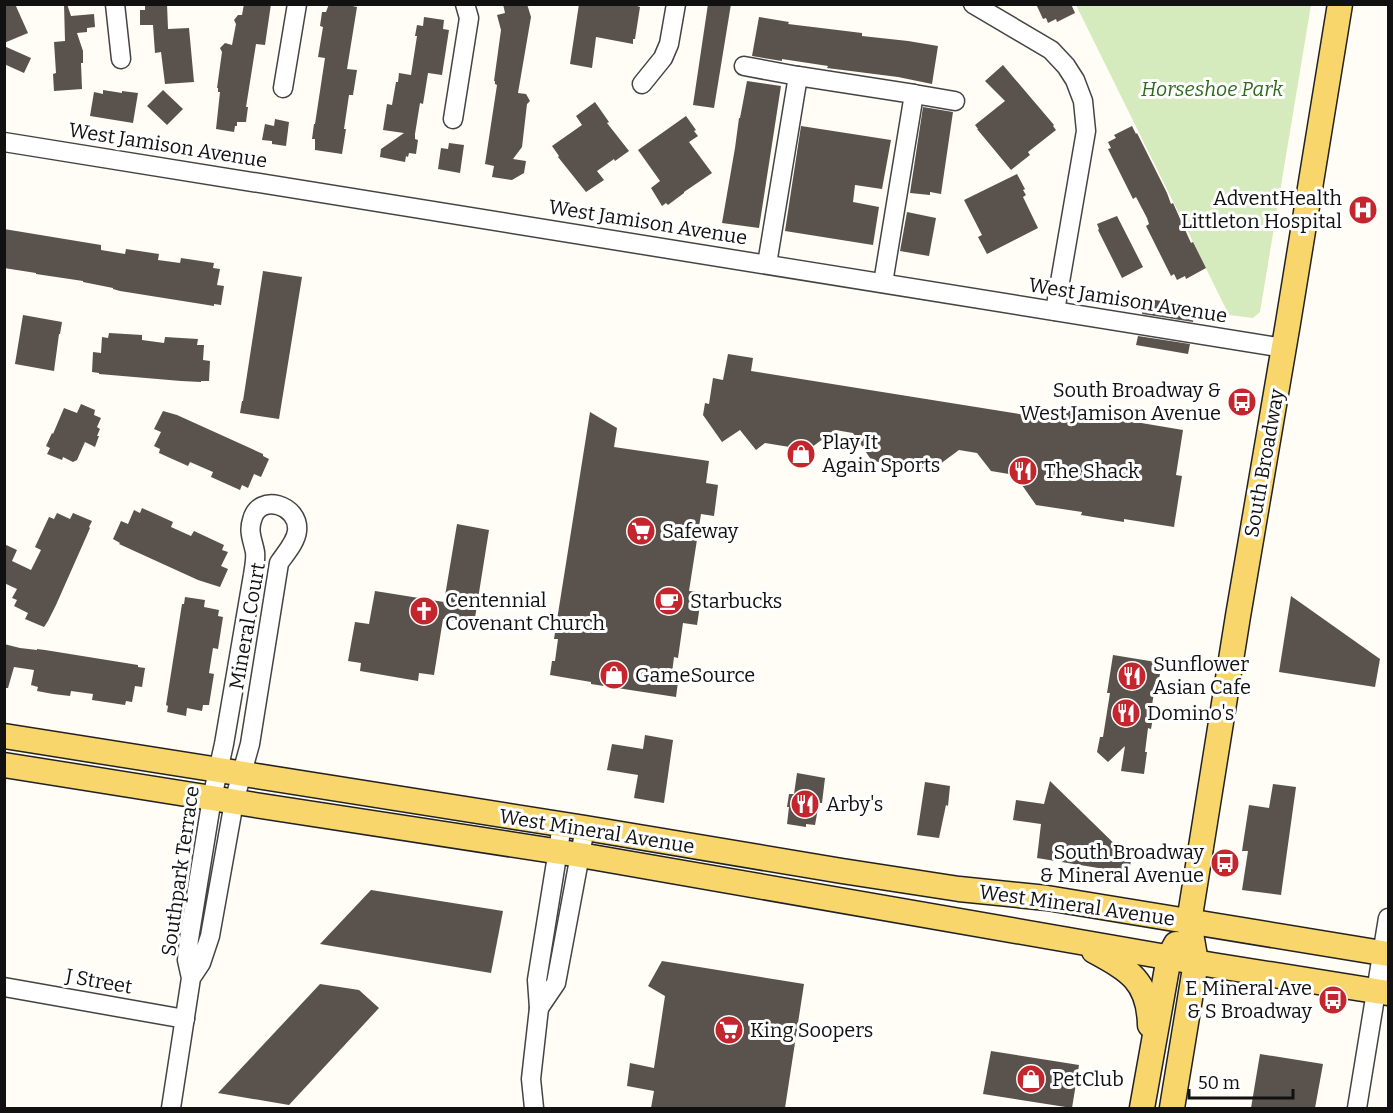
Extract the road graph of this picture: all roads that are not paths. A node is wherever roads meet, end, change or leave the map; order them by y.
1 (115, 4) edge
2 (297, 4) edge
3 (465, 4) edge
4 (676, 4) edge
5 (973, 4) edge
6 (1340, 4) edge
7 (121, 59) dead end
8 (744, 66) dead end
9 (798, 76) junction
10 (642, 84) dead end
11 (284, 88) dead end
12 (914, 94) junction
13 (955, 100) dead end
14 (453, 119) dead end
15 (4, 142) edge
16 (766, 264) junction
17 (883, 283) junction
18 (1055, 311) junction
19 (1284, 348) junction
20 (4, 736) edge
21 (4, 765) edge
22 (230, 772) junction
23 (223, 800) junction
24 (574, 826) junction
25 (569, 854) junction
26 (1389, 918) edge
27 (1189, 921) junction
28 (1076, 941) junction
29 (1386, 954) edge
30 (1169, 957) junction
31 (1196, 962) junction
32 (4, 987) edge
33 (1383, 992) edge
34 (185, 1019) junction
35 (1149, 1064) junction
36 (171, 1108) edge
37 (534, 1108) edge
38 (1142, 1108) edge
39 (1172, 1108) edge
40 (1357, 1108) edge

1 - 7 street
2 - 11 street
3 - 14 street
4 - 10 street
5 - 18 street
6 - 19 main road, South Broadway
8 - 9 street
9 - 12 street
9 - 16 street
12 - 13 street
12 - 17 street
15 - 16 street, West Jamison Avenue
16 - 17 street, West Jamison Avenue
17 - 18 street, West Jamison Avenue
18 - 19 street, West Jamison Avenue
19 - 27 main road, South Broadway
20 - 22 main road, West Mineral Avenue
21 - 23 main road, West Mineral Avenue
22 - 22 street, Mineral Court
22 - 23 street, Mineral Court
22 - 24 main road, West Mineral Avenue
23 - 25 main road, West Mineral Avenue
23 - 34 street, Southpark Terrace
24 - 25 street
24 - 27 main road, West Mineral Avenue
25 - 28 main road, West Mineral Avenue
25 - 37 street
26 - 29 street
27 - 29 main road, West Mineral Avenue
27 - 30 main road, South Broadway
27 - 31 main road, South Broadway
28 - 30 main road, West Mineral Avenue
28 - 35 main road
29 - 33 street
30 - 31 main road, West Mineral Avenue
30 - 35 main road, South Broadway
31 - 33 main road, West Mineral Avenue
31 - 39 main road, South Broadway
32 - 34 street, J Street
33 - 40 street
34 - 36 street, Southpark Terrace
35 - 38 main road, South Broadway

